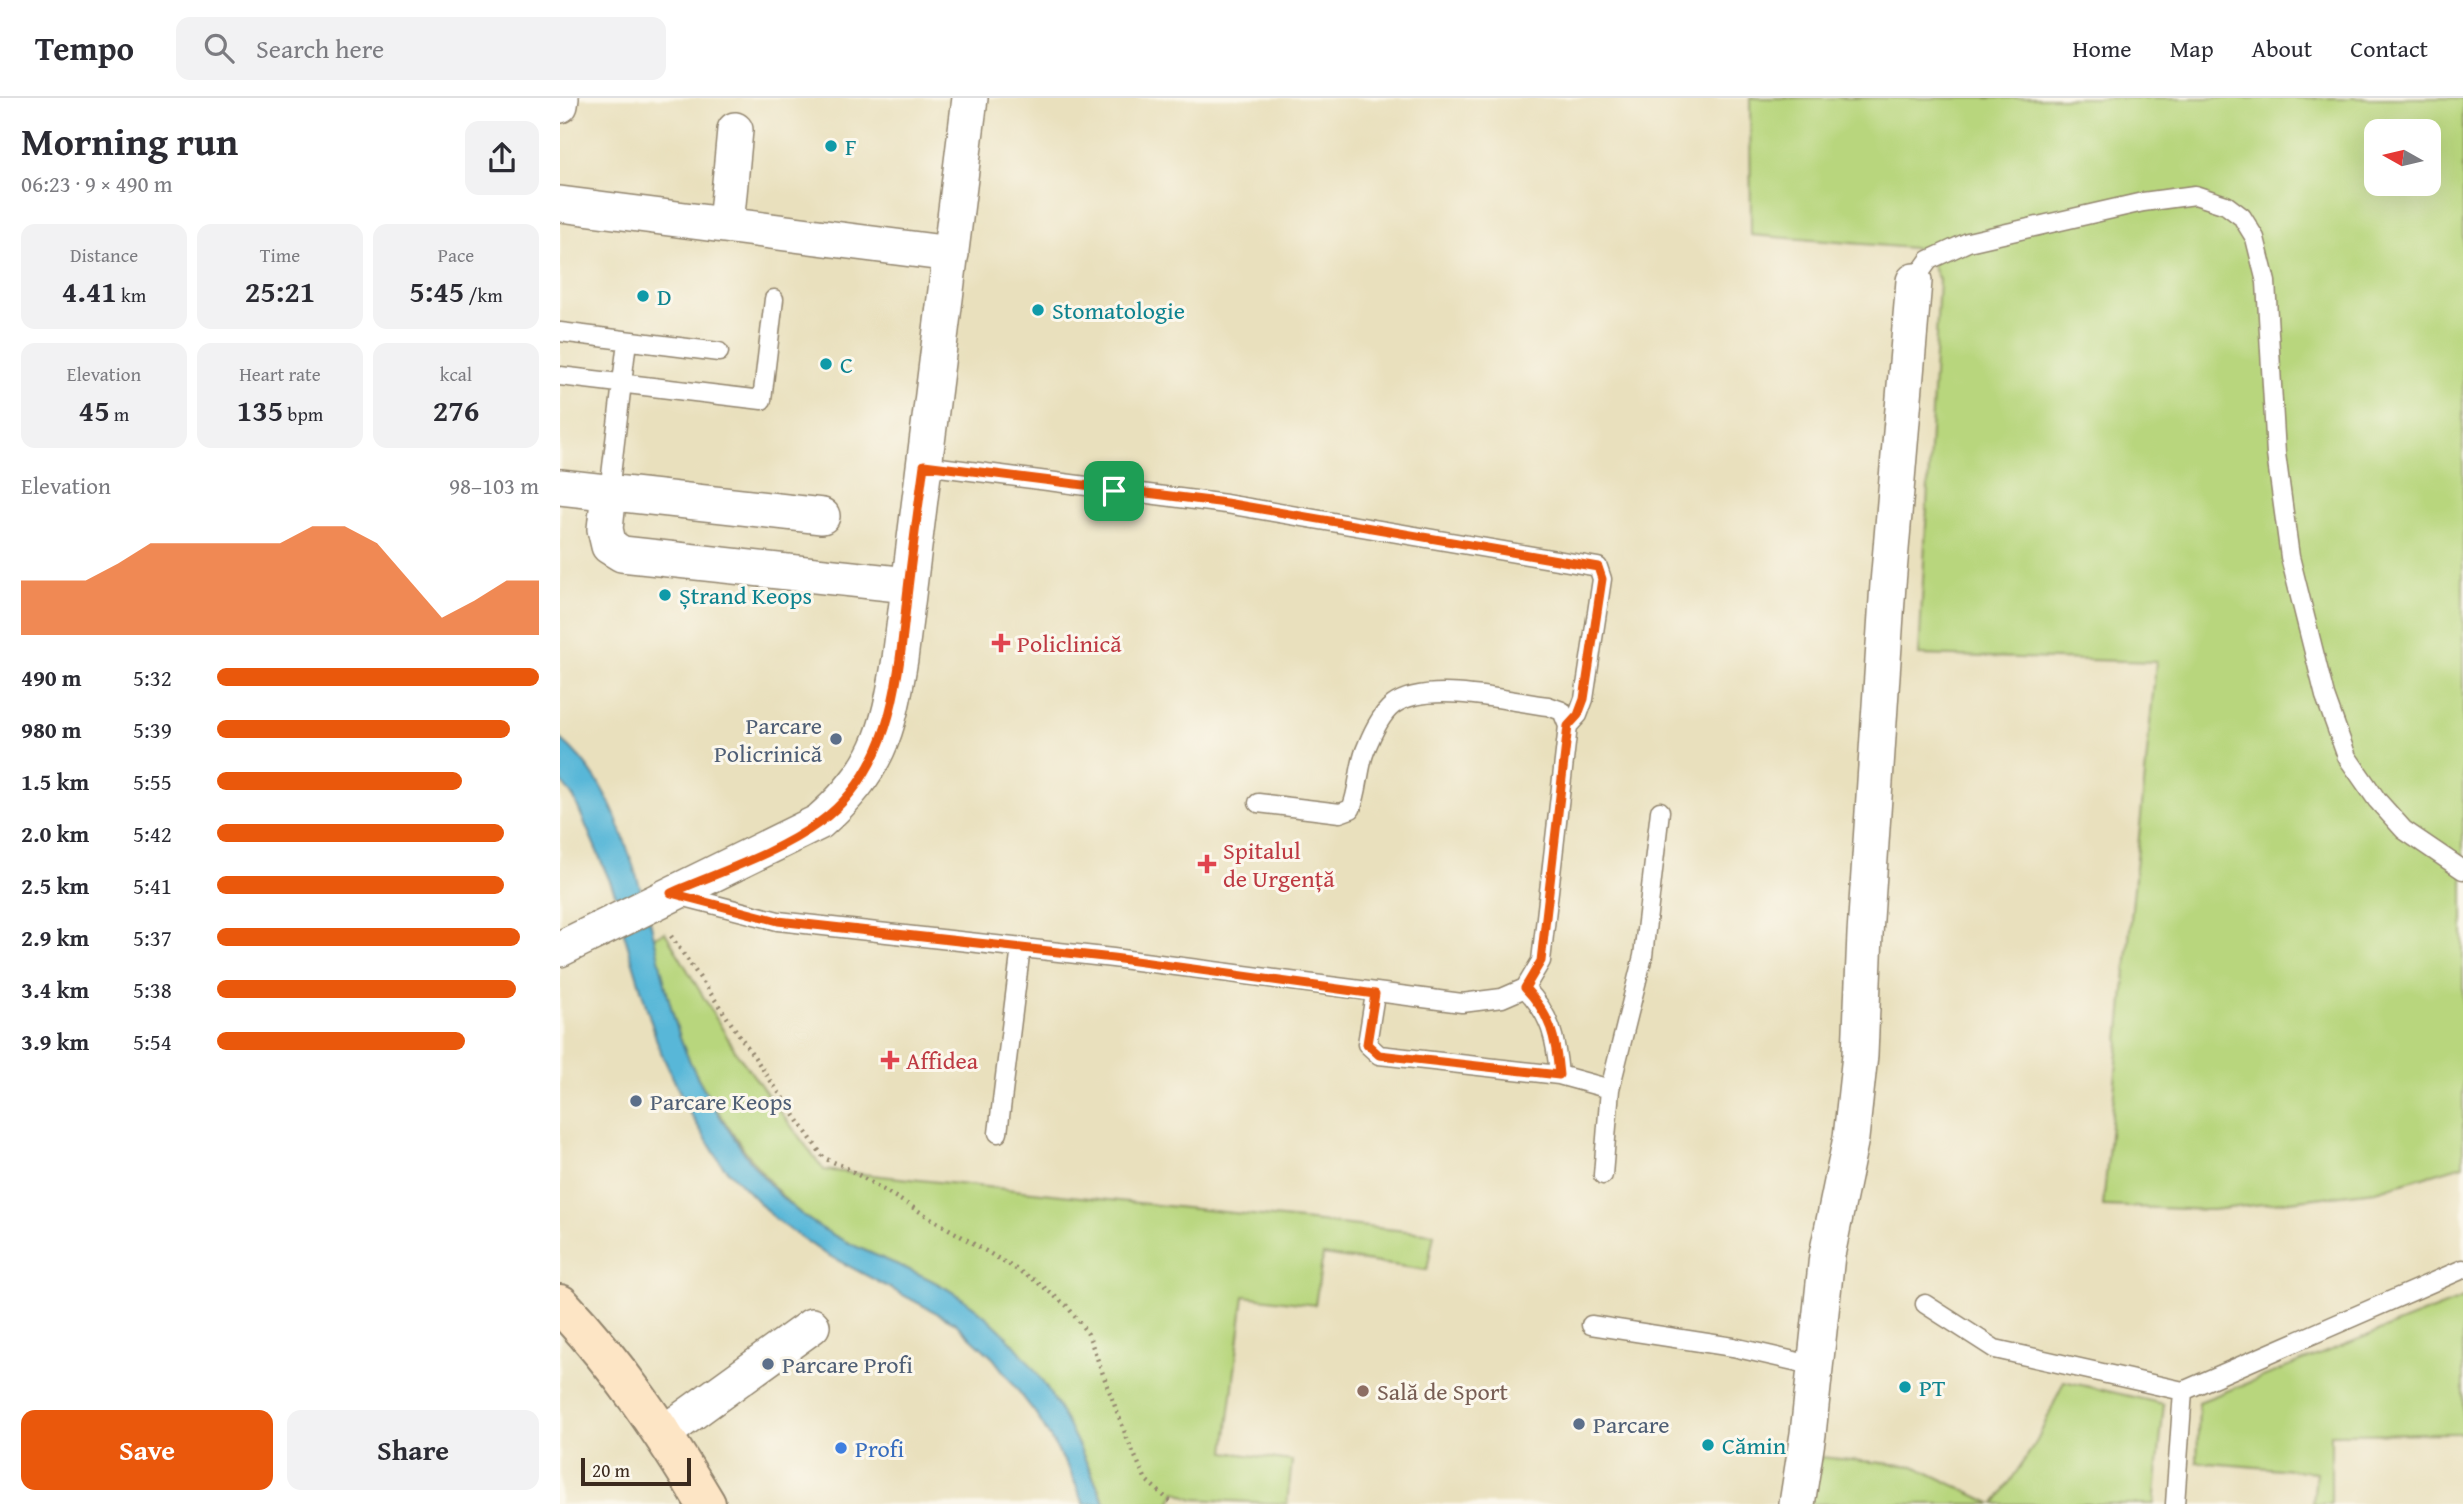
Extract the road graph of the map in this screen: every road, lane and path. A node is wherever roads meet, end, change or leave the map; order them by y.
1 (561, 98) edge
2 (970, 98) edge
3 (560, 105) edge
4 (735, 130) dead end
5 (560, 204) edge
6 (726, 225) junction
7 (951, 254) junction
8 (1913, 281) joint
9 (774, 299) dead end
10 (560, 332) edge
11 (627, 341) junction
12 (719, 352) dead end
13 (560, 376) edge
14 (622, 383) junction
15 (924, 465) junction
16 (560, 487) edge
17 (609, 492) junction
18 (731, 506) junction
19 (822, 516) dead end
20 (724, 565) junction
21 (908, 586) junction
22 (1568, 726) junction
23 (1258, 803) dead end
24 (1660, 811) dead end
25 (2463, 870) edge
26 (671, 893) junction
27 (668, 932) dead end
28 (1021, 947) junction
29 (560, 949) edge
30 (1525, 988) junction
31 (1375, 994) junction
32 (1559, 1075) junction
33 (1610, 1090) junction
34 (998, 1133) dead end
35 (1603, 1175) dead end
36 (2463, 1269) edge
37 (560, 1304) edge
38 (1925, 1304) dead end
39 (1591, 1325) dead end
40 (812, 1326) dead end
41 (1816, 1366) junction
42 (2183, 1391) junction
43 (664, 1433) junction
44 (706, 1504) edge
45 (1172, 1504) edge
46 (1797, 1504) edge
47 (2175, 1504) edge

1 - 3 street
2 - 7 street
4 - 6 street
5 - 6 street
6 - 7 street
7 - 15 street
8 - 25 lane
8 - 41 street
9 - 14 lane
10 - 11 lane
11 - 12 lane
11 - 14 lane
13 - 14 lane
14 - 17 lane
15 - 21 street
15 - 22 lane
16 - 17 street
17 - 18 street
17 - 20 street
18 - 19 street
18 - 20 street
20 - 21 street
21 - 26 street
22 - 23 lane
22 - 30 lane
24 - 33 lane
26 - 28 lane
26 - 29 street
27 - 45 path
28 - 31 lane
28 - 34 lane
30 - 31 lane
30 - 32 lane
31 - 32 lane
32 - 33 lane
33 - 35 lane
36 - 42 lane
37 - 43 main road
38 - 42 lane
39 - 41 lane
40 - 43 street
41 - 46 street
42 - 47 lane
43 - 44 main road

